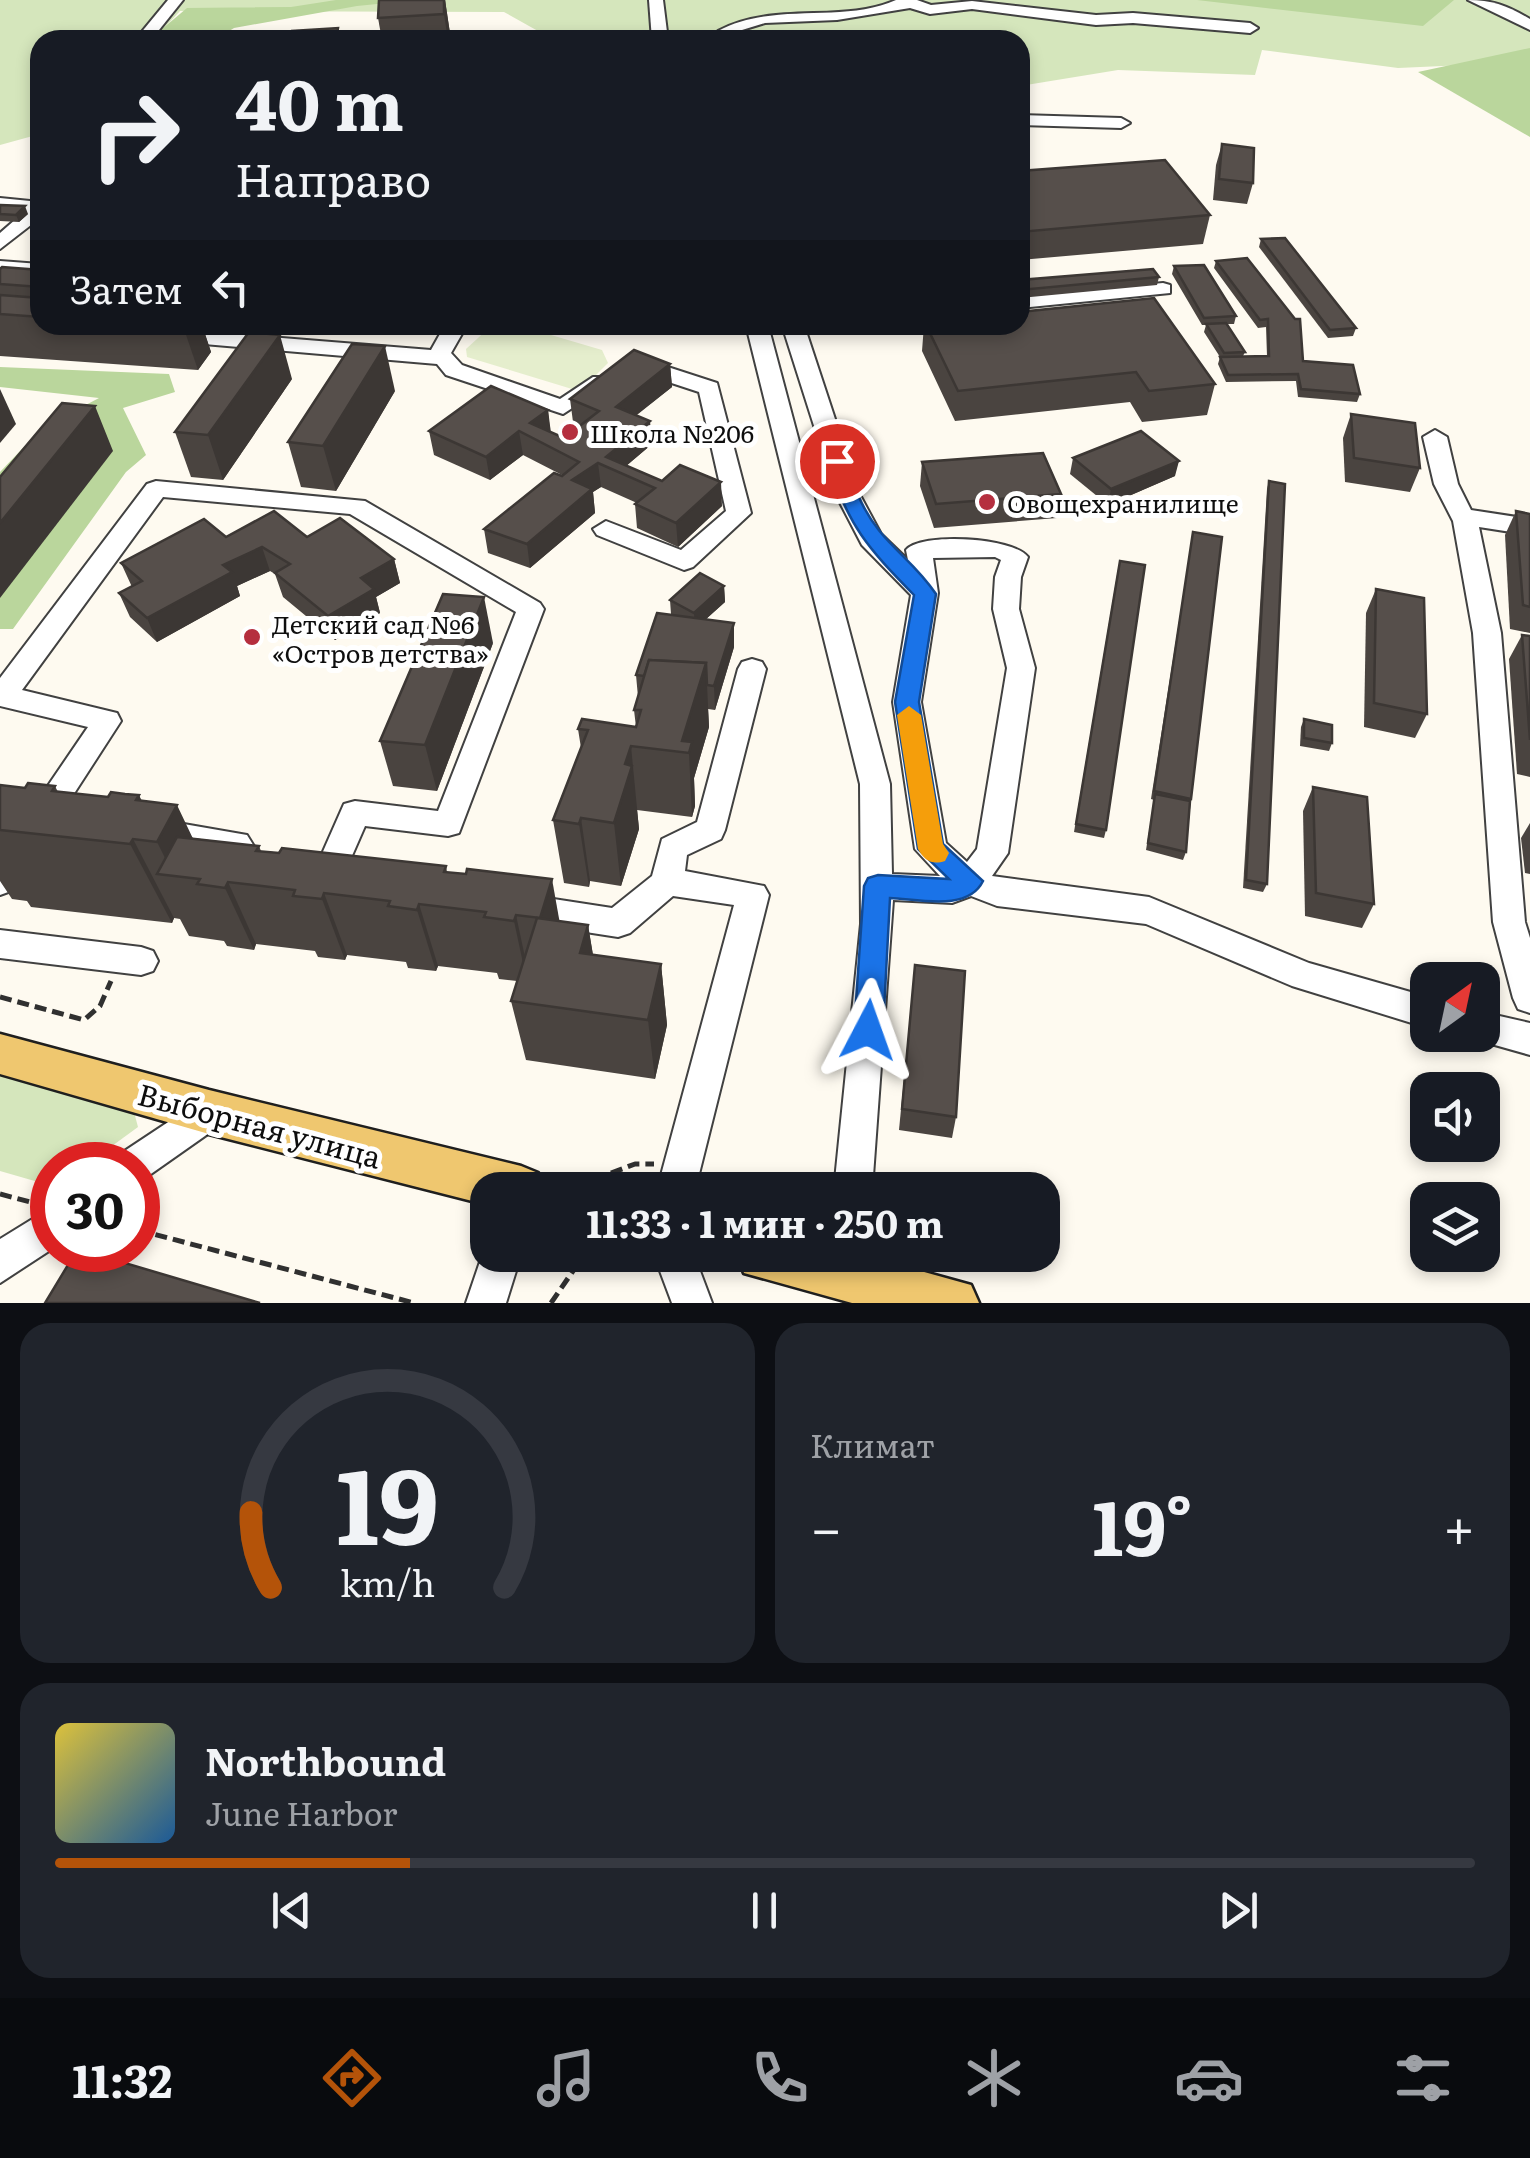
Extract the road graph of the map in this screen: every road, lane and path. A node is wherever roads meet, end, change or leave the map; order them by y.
1 (176, 0) edge
2 (656, 0) edge
3 (1475, 0) edge
4 (905, 2) edge
5 (1530, 26) edge
6 (1250, 28) dead end
7 (152, 30) edge
8 (659, 30) edge
9 (730, 30) edge
10 (1030, 120) edge
11 (1120, 123) dead end
12 (0, 204) edge
13 (30, 207) edge
14 (30, 217) edge
15 (0, 224) edge
16 (22, 225) junction
17 (0, 243) edge
18 (0, 267) edge
19 (30, 269) edge
20 (1163, 289) dead end
21 (1030, 301) edge
22 (159, 335) edge
23 (451, 335) edge
24 (760, 335) edge
25 (796, 335) edge
26 (438, 358) junction
27 (1435, 437) dead end
28 (1462, 516) junction
29 (1530, 527) edge
30 (606, 528) dead end
31 (925, 594) junction
32 (752, 670) dead end
33 (1, 695) edge
34 (31, 811) junction
35 (84, 820) edge
36 (122, 826) edge
37 (326, 880) junction
38 (970, 881) junction
39 (0, 882) edge
40 (668, 882) junction
41 (364, 885) edge
42 (878, 886) junction
43 (500, 904) edge
44 (1521, 938) edge
45 (0, 944) edge
46 (132, 960) joint
47 (0, 998) edge
48 (1530, 998) edge
49 (1410, 1008) edge
50 (1500, 1032) edge
51 (1530, 1039) edge
52 (0, 1054) edge
53 (209, 1112) junction
54 (160, 1148) edge
55 (614, 1172) edge
56 (660, 1172) edge
57 (681, 1172) edge
58 (854, 1172) edge
59 (470, 1177) edge
60 (0, 1194) edge
61 (30, 1208) edge
62 (30, 1230) edge
63 (160, 1236) edge
64 (0, 1263) edge
65 (496, 1272) edge
66 (573, 1272) edge
67 (680, 1272) edge
68 (862, 1272) edge
69 (414, 1303) edge
70 (486, 1303) edge
71 (552, 1303) edge
72 (692, 1303) edge
73 (953, 1303) edge

1 - 7 street
2 - 8 street
3 - 5 street
4 - 6 street
4 - 9 street
10 - 11 street
12 - 13 street
14 - 16 street
15 - 16 street
16 - 17 street
18 - 19 street
20 - 21 street
22 - 26 street
23 - 26 street
24 - 42 street
25 - 31 street
26 - 30 street
27 - 28 street
28 - 29 street
28 - 44 street
31 - 38 street
31 - 38 street
32 - 40 street
33 - 34 street
33 - 37 street
34 - 35 street
34 - 39 street
36 - 37 street
37 - 41 street
38 - 42 street
38 - 49 street
40 - 43 street
40 - 57 street
42 - 58 street
44 - 48 street
45 - 46 street
46 - 47 path
50 - 51 street
52 - 53 main road, Выборная улица
53 - 54 street
53 - 59 main road, Выборная улица
55 - 56 path
60 - 61 path
62 - 64 street
63 - 69 path
65 - 70 street
66 - 71 path
67 - 72 street
68 - 73 main road

